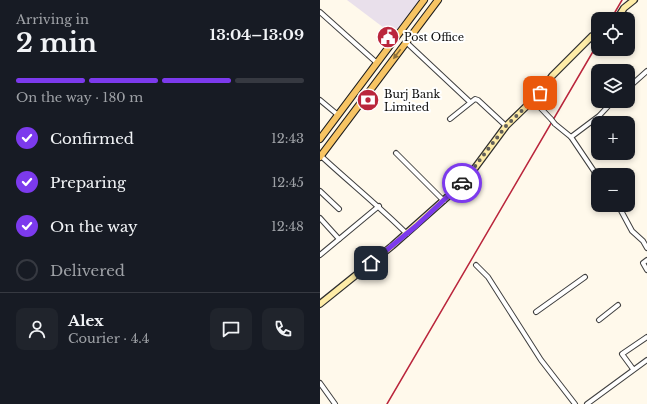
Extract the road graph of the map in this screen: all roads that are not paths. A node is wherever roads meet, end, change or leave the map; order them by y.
1 (424, 0) edge
2 (438, 0) edge
3 (634, 0) edge
4 (433, 6) junction
5 (320, 12) edge
6 (621, 12) edge
7 (591, 37) edge
8 (406, 42) junction
9 (377, 63) junction
10 (647, 71) edge
11 (635, 82) edge
12 (320, 100) edge
13 (533, 100) junction
14 (470, 102) junction
15 (606, 108) edge
16 (338, 115) junction
17 (450, 119) dead end
18 (506, 126) junction
19 (571, 137) junction
20 (320, 139) edge
21 (396, 153) dead end
22 (320, 156) edge
23 (592, 168) edge
24 (320, 191) edge
25 (444, 201) junction
26 (379, 206) junction
27 (339, 209) dead end
28 (622, 212) edge
29 (320, 218) edge
30 (407, 234) junction
31 (339, 240) junction
32 (647, 248) edge
33 (320, 256) edge
34 (647, 260) edge
35 (476, 265) dead end
36 (647, 270) edge
37 (585, 277) dead end
38 (320, 304) edge
39 (618, 305) dead end
40 (536, 312) dead end
41 (599, 320) dead end
42 (647, 336) edge
43 (647, 360) edge
44 (633, 369) junction
45 (320, 382) edge
46 (335, 404) edge
47 (575, 404) edge
48 (587, 404) edge

1 - 4 main road
1 - 9 main road
2 - 4 main road
3 - 6 main road
4 - 8 main road
5 - 9 street
7 - 13 main road
8 - 14 street
8 -> 22 main road
9 - 16 main road
10 - 11 street
12 - 16 street
13 - 18 main road
13 - 19 street, bridge
14 - 17 street
14 - 18 street
15 - 19 street
16 - 20 main road
18 - 25 main road
19 - 23 street
21 - 25 street
22 - 26 street
24 - 27 street
25 - 30 main road
26 - 30 street
26 - 31 street
28 - 32 street
29 - 31 street
30 - 38 main road
31 - 33 street
34 - 36 street
35 - 47 street
37 - 40 street
39 - 41 street
42 - 44 street
43 - 44 street
44 - 48 street
45 - 46 street

